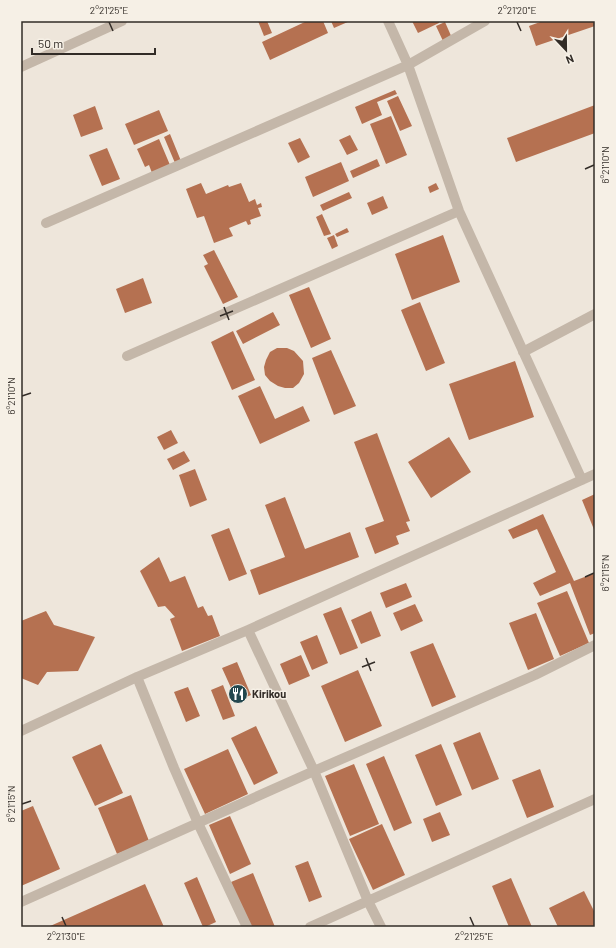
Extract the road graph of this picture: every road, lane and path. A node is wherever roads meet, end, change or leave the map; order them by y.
1 (122, 21) edge
2 (388, 21) edge
3 (486, 21) edge
4 (408, 65) junction
5 (21, 67) edge
6 (459, 211) junction
7 (46, 223) dead end
8 (595, 314) edge
9 (524, 352) junction
10 (126, 356) dead end
11 (595, 474) edge
12 (582, 480) junction
13 (248, 630) junction
14 (595, 645) edge
15 (137, 677) junction
16 (21, 731) edge
17 (314, 771) junction
18 (595, 800) edge
19 (198, 823) junction
20 (368, 901) junction
21 (21, 902) edge
22 (248, 927) edge
23 (310, 927) edge
24 (381, 927) edge

1 - 5 street
2 - 4 street
3 - 4 street
4 - 6 street
4 - 7 street
6 - 9 street
6 - 10 street
8 - 9 street
9 - 12 street
11 - 12 street
12 - 13 street
13 - 15 street
13 - 17 street
14 - 17 street
15 - 16 street
15 - 19 street
17 - 19 street
17 - 20 street
18 - 20 street
19 - 21 street
19 - 22 street
20 - 23 street
20 - 24 street

